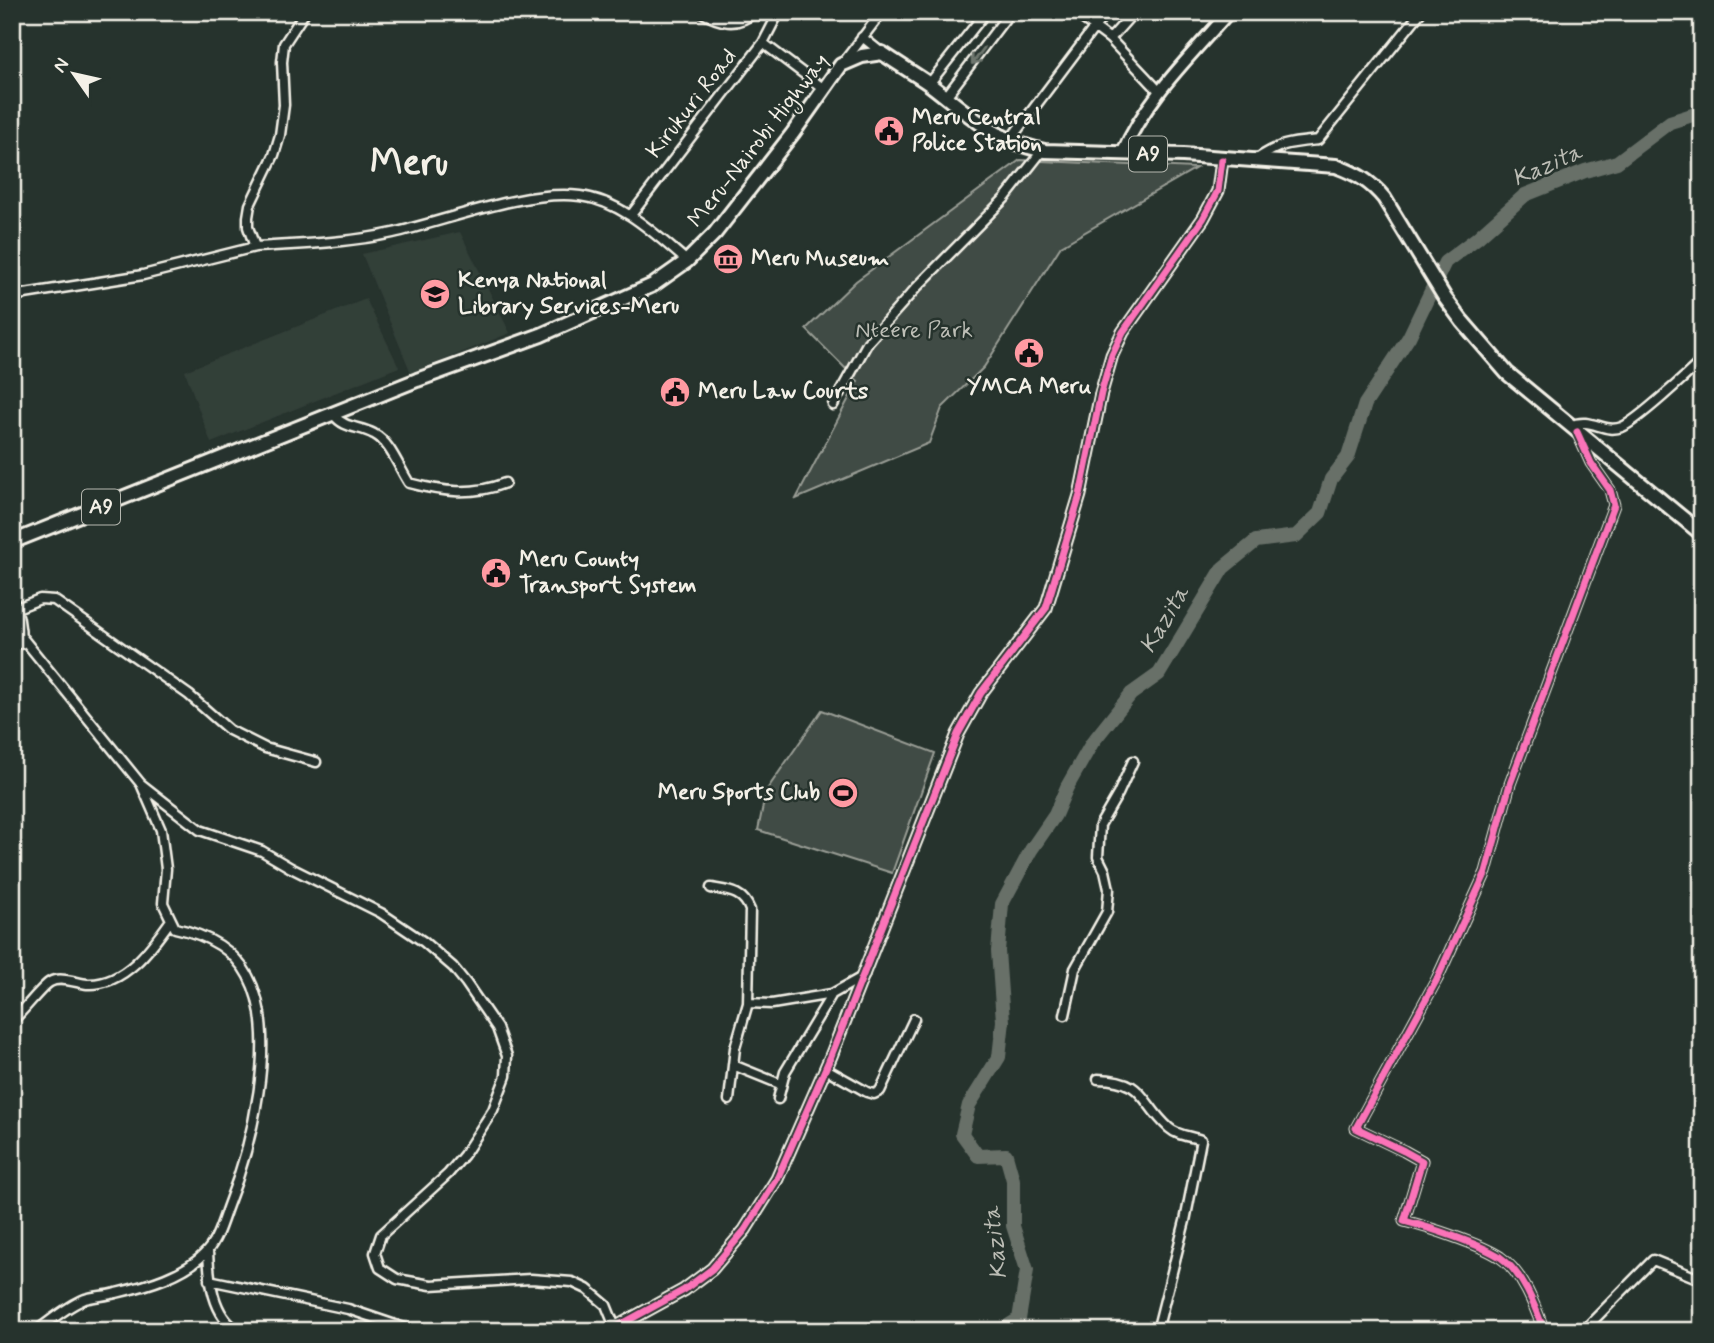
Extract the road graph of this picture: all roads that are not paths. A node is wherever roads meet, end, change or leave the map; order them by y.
1 (305, 12) edge
2 (701, 12) edge
3 (754, 12) edge
4 (779, 12) edge
5 (882, 12) edge
6 (986, 12) edge
7 (1010, 12) edge
8 (1074, 12) edge
9 (1106, 12) edge
10 (1134, 12) edge
11 (1229, 12) edge
12 (1421, 12) edge
13 (1096, 27) junction
14 (862, 37) junction
15 (1110, 39) junction
16 (763, 43) junction
17 (882, 53) junction
18 (841, 65) junction
19 (929, 84) junction
20 (824, 89) junction
21 (1159, 91) junction
22 (946, 98) junction
23 (1009, 141) junction
24 (1042, 150) junction
25 (1122, 154) junction
26 (1222, 160) junction
27 (1255, 160) junction
28 (631, 215) junction
29 (255, 247) junction
30 (687, 261) junction
31 (12, 296) edge
32 (1702, 360) edge
33 (833, 405) dead end
34 (334, 415) junction
35 (1573, 429) junction
36 (505, 483) dead end
37 (1702, 534) edge
38 (12, 542) edge
39 (12, 597) edge
40 (17, 608) junction
41 (18, 641) edge
42 (1133, 761) dead end
43 (316, 762) dead end
44 (141, 784) junction
45 (710, 888) dead end
46 (171, 920) junction
47 (864, 976) junction
48 (832, 994) junction
49 (748, 1003) junction
50 (1065, 1015) dead end
51 (914, 1019) dead end
52 (12, 1021) edge
53 (733, 1065) junction
54 (826, 1069) junction
55 (1098, 1079) dead end
56 (780, 1084) junction
57 (778, 1099) dead end
58 (729, 1100) dead end
59 (208, 1251) junction
60 (209, 1280) junction
61 (1702, 1280) edge
62 (612, 1329) edge
63 (36, 1331) edge
64 (239, 1331) edge
65 (413, 1331) edge
66 (1157, 1331) edge
67 (1545, 1331) edge
68 (1583, 1331) edge

1 - 29 street
2 - 3 street
4 - 16 street, Kirukuri Road
5 - 14 street
6 - 19 street
7 -> 22 street
8 - 13 street
9 - 13 street
10 - 15 street
11 - 21 main road
12 - 27 street
13 - 15 street
13 - 23 street
14 - 17 street
14 - 18 street
15 - 21 street
16 - 20 street
16 - 28 street, Kirukuri Road
17 - 18 highway, Meru-Nairobi Highway
17 - 19 highway, A9
18 - 20 highway, Meru-Nairobi Highway / A9
19 - 22 highway, A9
20 - 30 highway, Meru-Nairobi Highway / A9
21 - 25 main road
22 - 23 highway, A9
23 - 24 highway, A9
24 - 25 highway, A9
24 - 33 street
25 - 26 highway, A9
26 - 27 highway, A9
26 - 47 street
27 - 35 highway, A9
28 - 29 street
28 - 30 street
29 - 31 street
30 - 34 highway, Meru-Nairobi Highway / A9
32 - 35 street
34 - 36 street
34 - 38 highway, Meru-Nairobi Highway / A9
35 - 37 highway, A9
35 - 67 street
39 - 40 street
40 - 41 street
40 - 43 street
41 - 44 street
42 - 50 street
44 - 46 street
44 - 62 street
45 - 49 street
46 - 52 street
46 - 59 street
47 - 48 street
47 - 54 street
48 - 49 street
48 - 56 street
49 - 53 street
51 - 54 street
53 - 56 street
53 - 58 street
54 - 62 street
55 - 66 street
56 - 57 street
59 - 60 street
59 - 63 street
60 - 64 street
60 - 65 street
61 - 68 street

